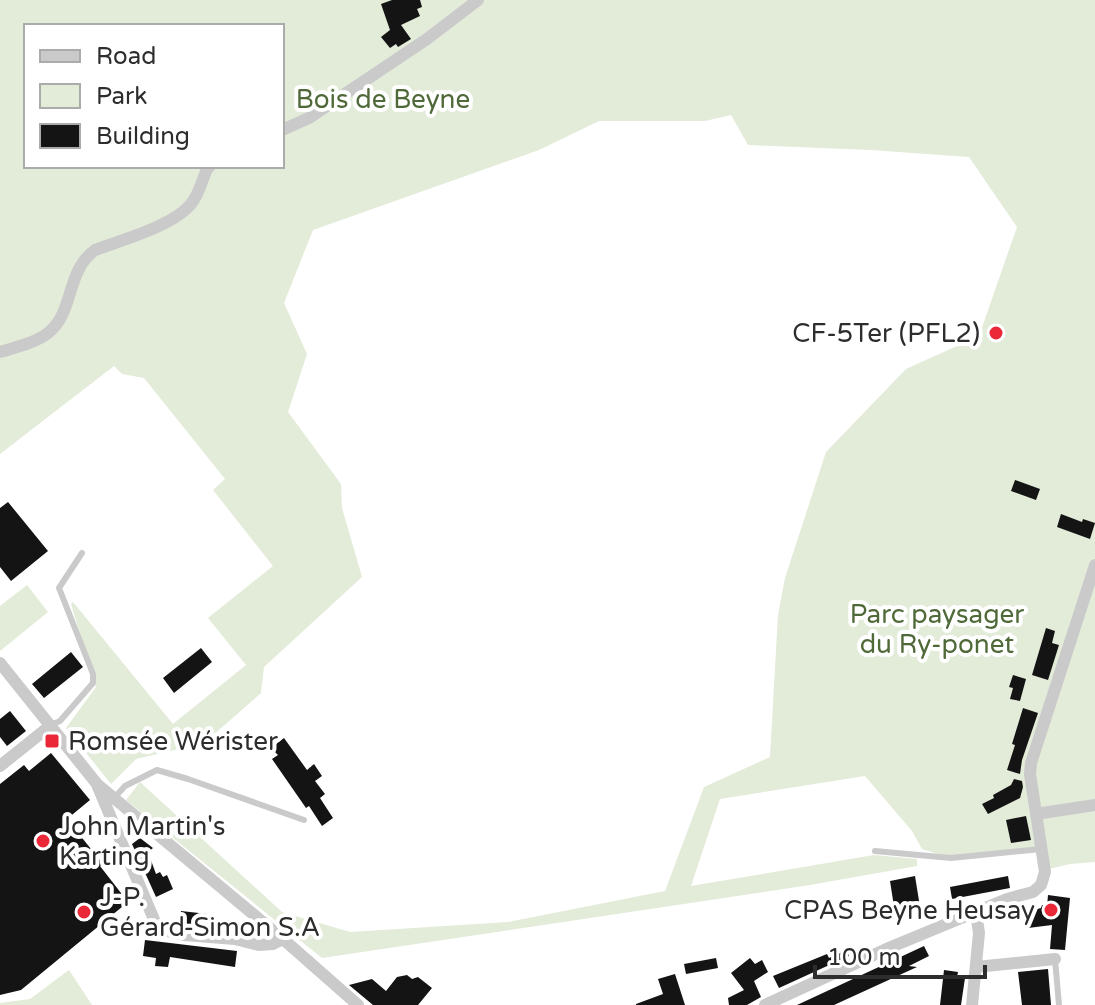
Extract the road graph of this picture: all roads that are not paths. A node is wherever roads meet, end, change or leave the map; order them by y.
1 (478, 0) edge
2 (284, 129) edge
3 (208, 168) edge
4 (0, 352) edge
5 (82, 553) dead end
6 (1095, 565) edge
7 (0, 663) edge
8 (50, 726) junction
9 (0, 766) edge
10 (97, 784) junction
11 (115, 797) junction
12 (1095, 805) edge
13 (1036, 814) junction
14 (304, 820) dead end
15 (1041, 849) junction
16 (875, 851) dead end
17 (976, 913) junction
18 (158, 929) junction
19 (128, 933) dead end
20 (283, 939) junction
21 (1055, 959) joint
22 (976, 967) junction
23 (790, 999) edge
24 (358, 1005) edge
25 (765, 1005) edge
26 (972, 1005) edge
27 (1059, 1005) edge

1 - 2 street
3 - 4 street
5 - 8 lane
6 - 13 street
7 - 8 street
8 - 9 street
8 - 10 street
10 - 11 street
10 - 18 street
11 - 14 lane
11 - 20 street
12 - 13 street
13 - 15 street
15 - 16 lane
15 - 17 street
17 - 22 street
17 - 23 street
18 - 19 lane
18 - 20 street
20 - 24 street
21 - 22 street
21 - 27 lane
22 - 26 street
23 - 25 street

